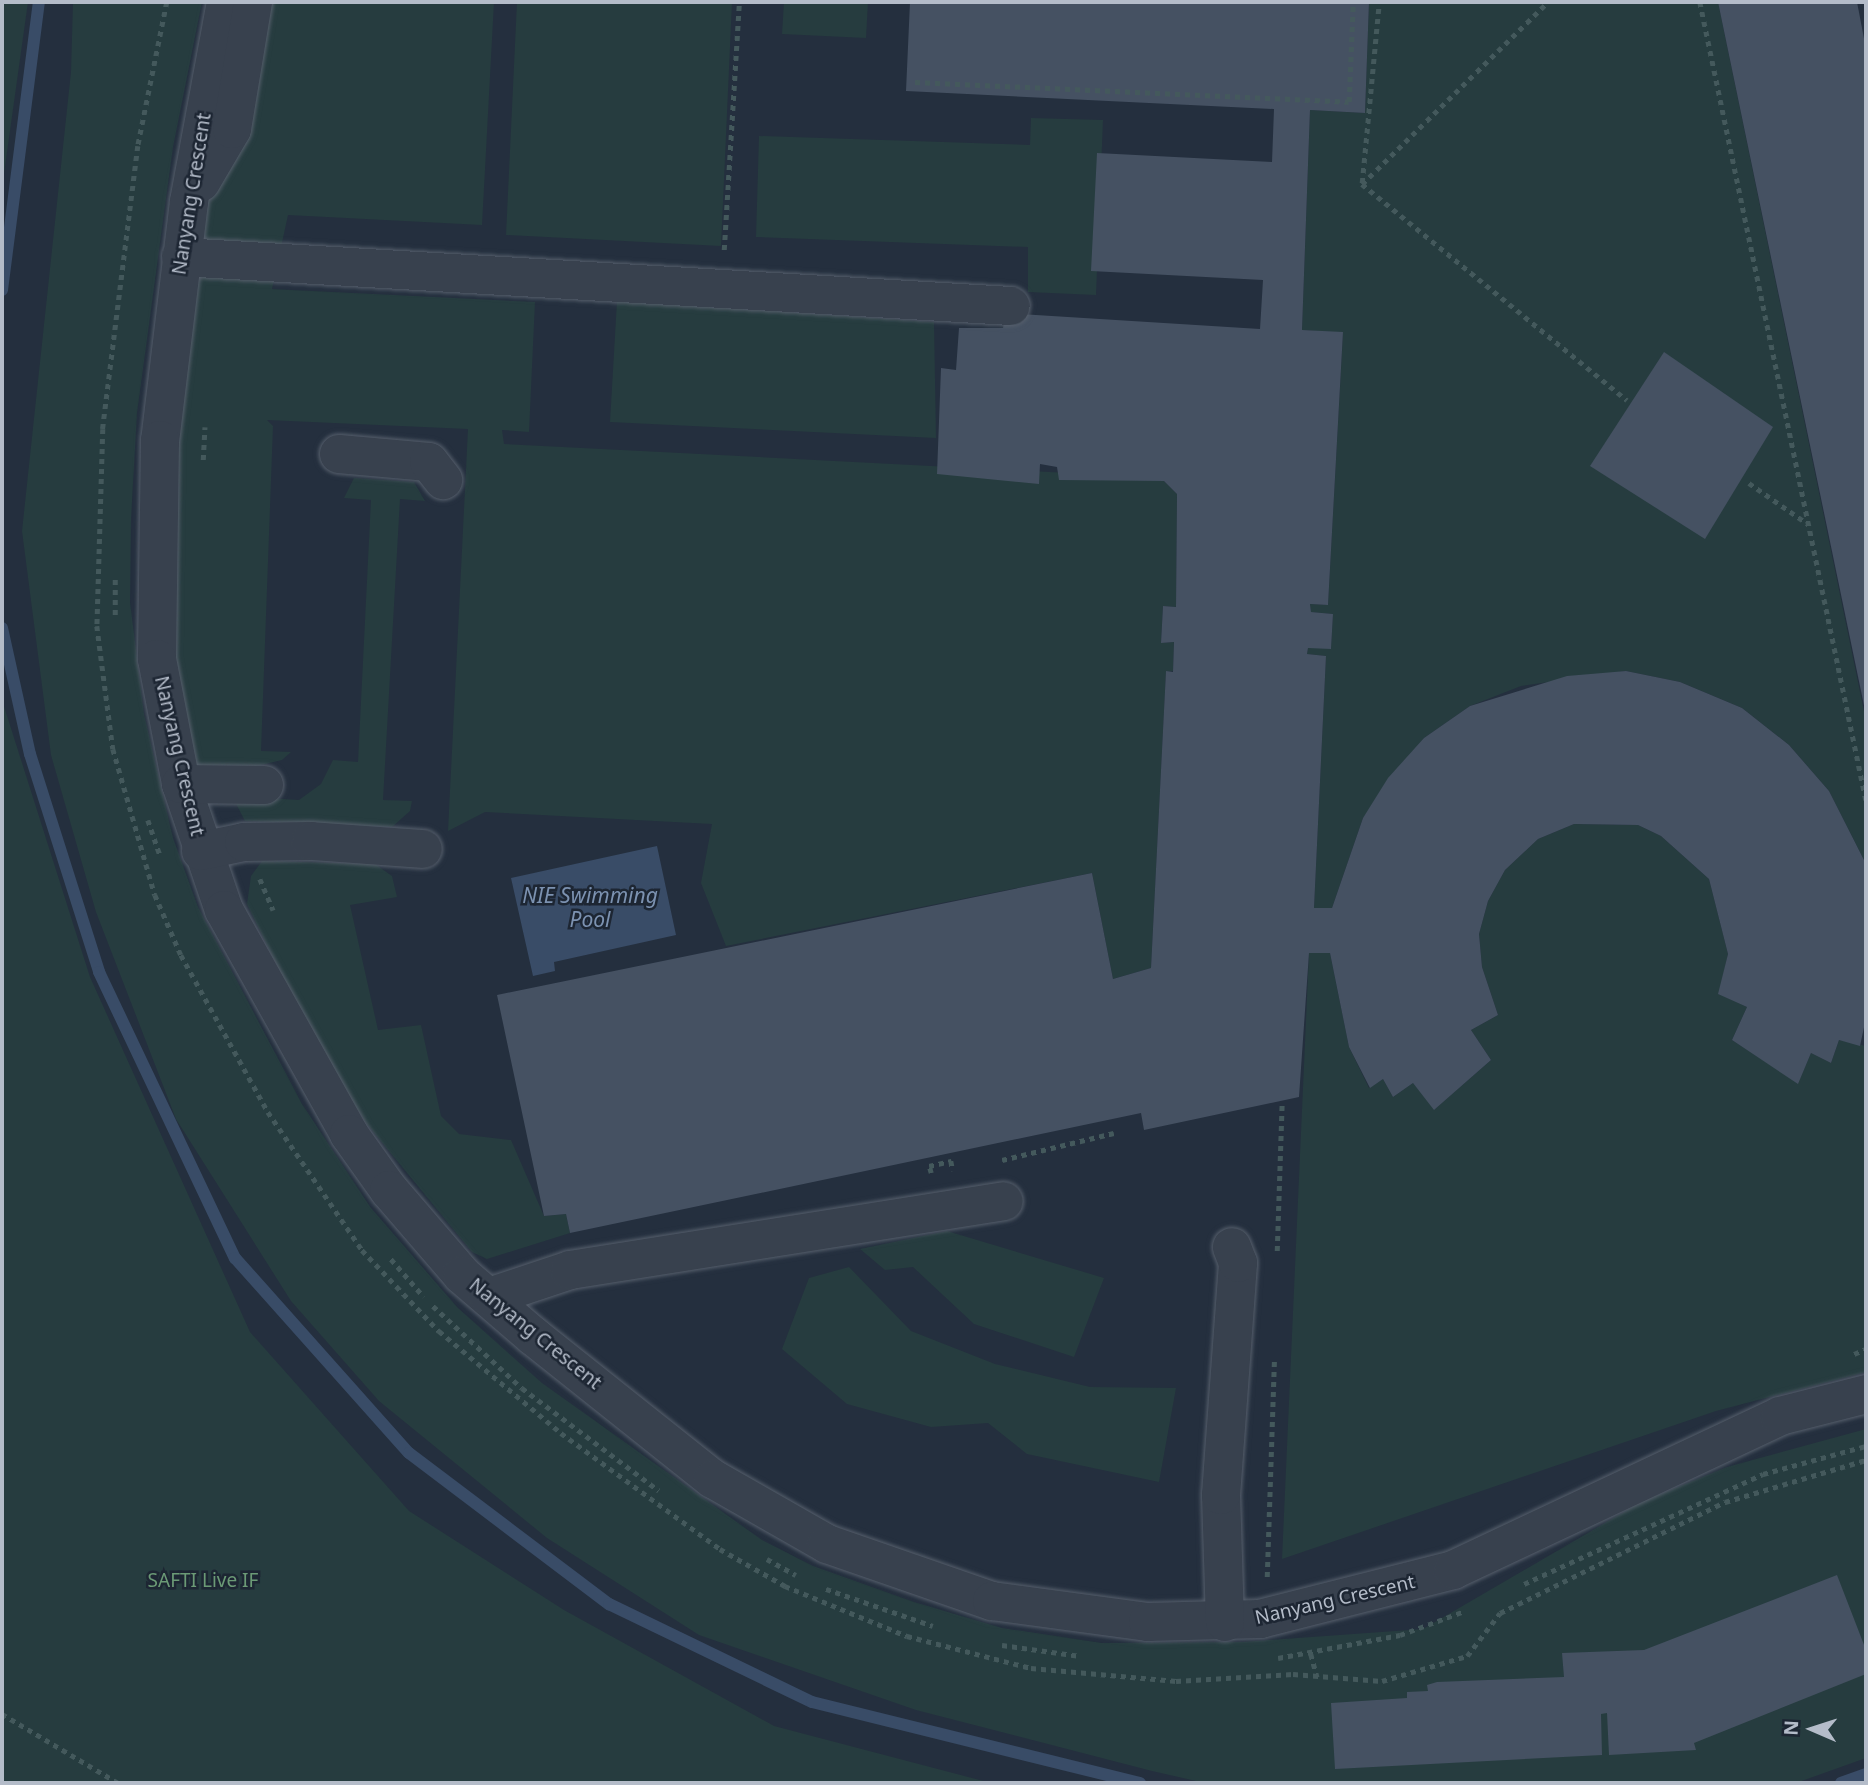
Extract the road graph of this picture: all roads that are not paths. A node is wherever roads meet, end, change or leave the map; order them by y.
1 (226, 2) edge
2 (253, 2) edge
3 (189, 202) junction
4 (181, 257) junction
5 (1011, 306) dead end
6 (339, 454) dead end
7 (443, 480) dead end
8 (181, 784) junction
9 (264, 785) dead end
10 (423, 849) dead end
11 (201, 851) junction
12 (1004, 1201) dead end
13 (1232, 1247) dead end
14 (489, 1297) junction
15 (1866, 1394) edge
16 (1226, 1622) junction

1 - 3 street, Nanyang Crescent
2 - 3 street
3 - 4 street, Nanyang Crescent
4 - 5 street
4 - 8 street, Nanyang Crescent
6 - 7 street
8 - 9 street
8 - 11 street, Nanyang Crescent
10 - 11 street
11 - 14 street, Nanyang Crescent
12 - 14 street
13 - 16 street
14 - 16 street, Nanyang Crescent
15 - 16 street, Nanyang Crescent

